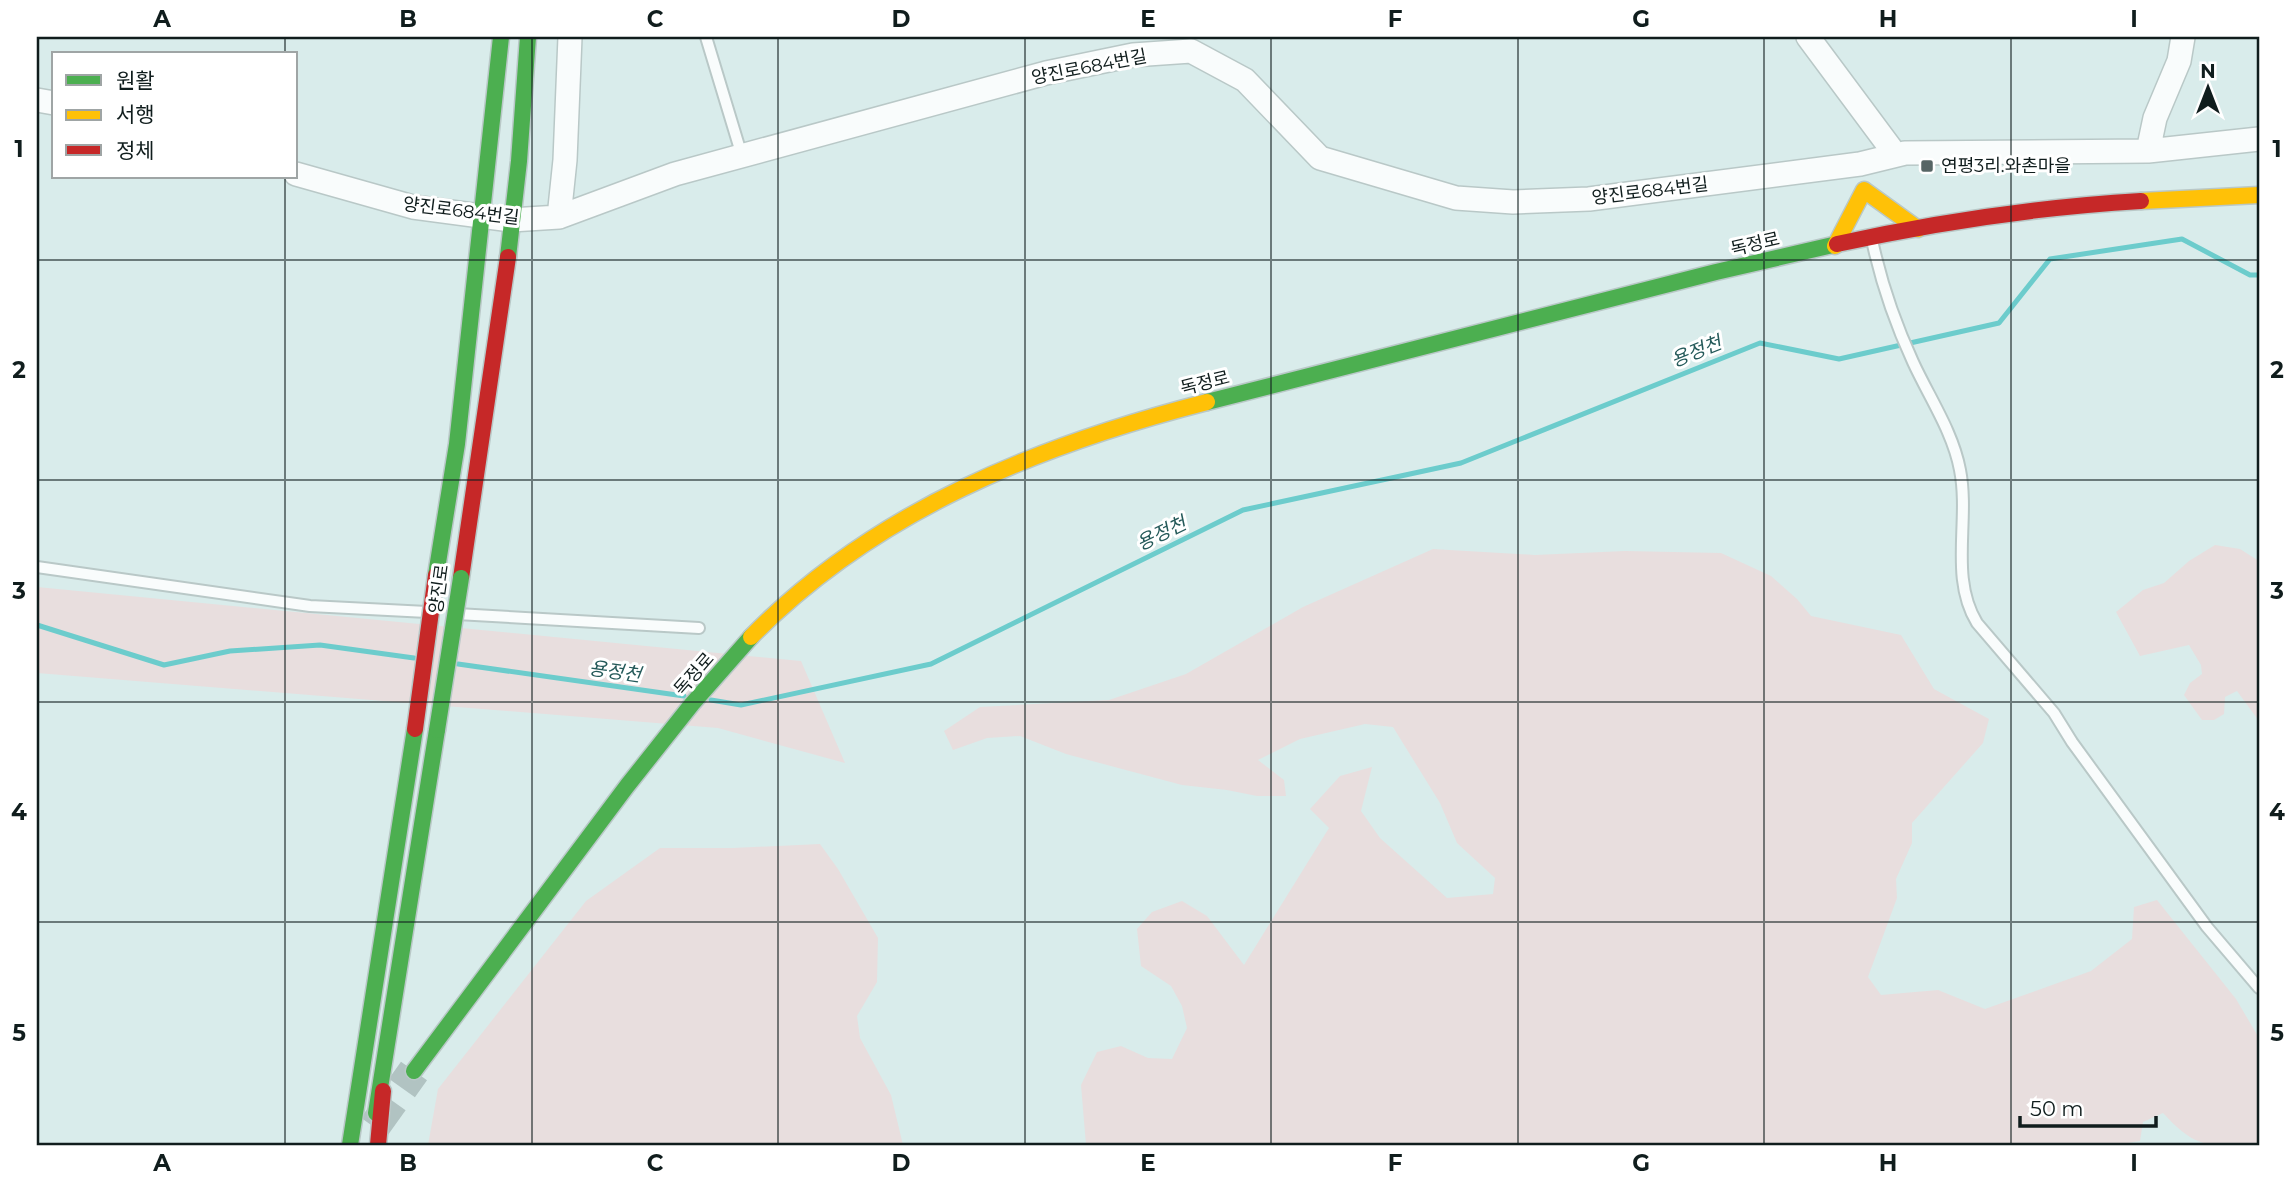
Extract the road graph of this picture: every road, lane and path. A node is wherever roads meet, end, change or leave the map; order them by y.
1 (501, 37) edge
2 (528, 37) edge
3 (570, 37) edge
4 (706, 37) edge
5 (1808, 37) edge
6 (2183, 37) edge
7 (1194, 44) edge
8 (2259, 139) edge
9 (2148, 151) junction
10 (1895, 154) junction
11 (742, 156) junction
12 (1860, 164) junction
13 (298, 175) edge
14 (1864, 190) junction
15 (2259, 195) edge
16 (481, 216) junction
17 (559, 218) junction
18 (511, 220) junction
19 (1918, 229) junction
20 (1871, 238) junction
21 (1836, 246) junction
22 (37, 567) edge
23 (699, 628) dead end
24 (2259, 988) edge
25 (388, 1041) junction
26 (362, 1061) junction
27 (414, 1071) tunnel mouth
28 (338, 1145) edge
29 (350, 1145) edge
30 (370, 1145) edge
31 (378, 1145) edge

1 - 16 main road, 양진로
2 - 18 main road, 양진로
3 - 17 street
4 - 11 lane
5 - 10 street
6 - 9 street
7 - 11 street, 양진로684번길
7 - 12 street, 양진로684번길
8 - 9 street, 양진로684번길
9 - 10 street, 양진로684번길
10 - 12 street, 양진로684번길
11 - 17 street, 양진로684번길
12 - 14 street
13 - 16 street, 양진로684번길
14 - 19 main road
14 - 20 street
14 - 21 main road
15 - 19 main road, 독정로
16 - 18 street, 양진로684번길
16 - 26 main road, 양진로, bridge
17 - 18 street, 양진로684번길
18 - 25 main road, 양진로, bridge
19 - 20 main road, 독정로
20 - 21 main road, 독정로
20 - 24 lane
21 - 27 main road, 독정로
22 - 23 lane
25 - 30 main road, 양진로
25 - 31 main road
26 - 28 main road
26 - 29 main road, 양진로

